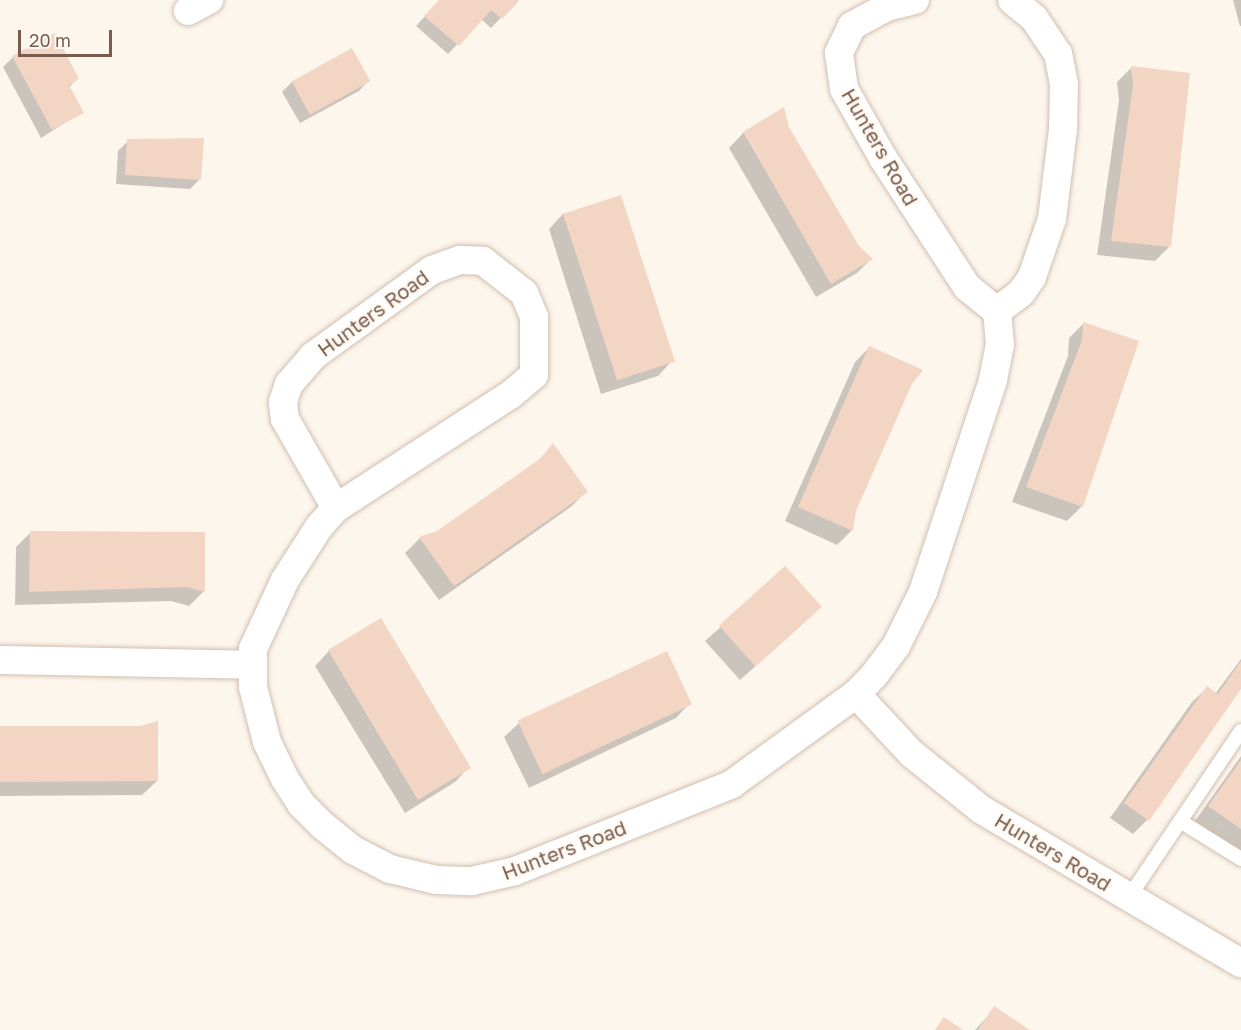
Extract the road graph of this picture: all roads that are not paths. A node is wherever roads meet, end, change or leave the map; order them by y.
1 (915, 0) edge
2 (1012, 0) edge
3 (997, 311) junction
4 (336, 508) junction
5 (0, 660) edge
6 (251, 665) junction
7 (856, 694) junction
8 (1241, 731) edge
9 (1180, 820) junction
10 (1241, 859) edge
11 (1130, 897) junction
12 (1241, 963) edge

1 - 3 street, Hunters Road
2 - 3 street
3 - 7 street, Hunters Road
4 - 4 street, Hunters Road
4 - 6 street, Hunters Road
5 - 6 street
6 - 7 street, Hunters Road
7 - 11 street, Hunters Road
8 - 9 lane
9 - 10 lane
9 - 11 lane
11 - 12 street, Hunters Road

